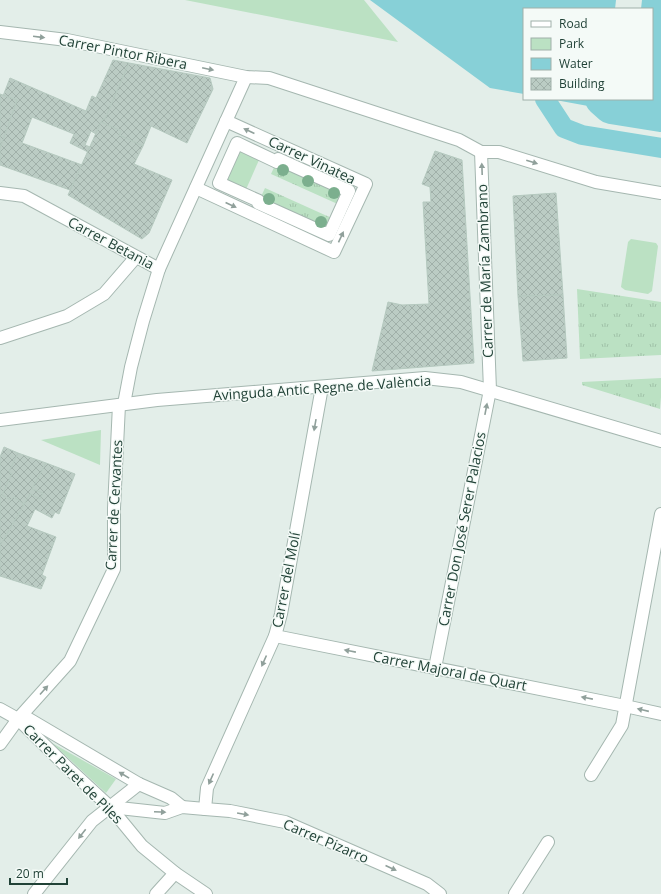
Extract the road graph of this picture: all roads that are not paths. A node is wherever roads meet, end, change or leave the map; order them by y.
1 (0, 32) edge
2 (246, 77) junction
3 (226, 120) junction
4 (481, 152) junction
5 (219, 183) joint
6 (196, 188) junction
7 (0, 193) edge
8 (661, 194) edge
9 (136, 257) junction
10 (159, 269) junction
11 (0, 338) edge
12 (322, 387) junction
13 (490, 390) junction
14 (122, 405) junction
15 (0, 420) edge
16 (661, 441) edge
17 (661, 514) edge
18 (275, 636) junction
19 (435, 668) junction
20 (626, 706) junction
21 (0, 709) edge
22 (661, 714) edge
23 (20, 717) junction
24 (0, 744) edge
25 (591, 776) dead end
26 (139, 784) junction
27 (110, 807) junction
28 (182, 808) junction
29 (205, 809) junction
30 (548, 842) dead end
31 (175, 873) junction
32 (34, 894) edge
33 (156, 894) edge
34 (206, 894) edge
35 (440, 894) edge
36 (515, 894) edge

1 -> 2 street, Carrer Pintor Ribera
2 - 3 street
2 - 4 street, Carrer Pintor Ribera
3 - 6 street
6 -> 3 street, Carrer Vinatea
4 -> 8 street
13 -> 4 street, Carrer de María Zambrano
5 - 5 street
6 - 10 street
7 - 9 street, Carrer Betania
9 - 10 street, Carrer Betania
9 - 11 street
10 - 14 street, Carrer Betania
12 - 13 street, Avinguda Antic Regne de València
12 - 14 street, Avinguda Antic Regne de València
12 -> 18 street, Carrer del Molí
13 - 16 street, Avinguda Antic Regne de València
19 -> 13 street, Carrer Don José Serer Palacios
14 - 15 street, Avinguda Antic Regne de València
23 -> 14 street, Carrer de Cervantes
17 - 20 street
19 -> 18 street, Carrer Majoral de Quart
18 -> 29 street, Carrer del Molí
20 -> 19 street, Carrer Majoral de Quart
22 -> 20 street, Carrer Majoral de Quart
20 - 25 street
21 - 23 street, Carrer Paret de Piles
23 - 24 street, Carrer de Cervantes
26 -> 23 street, Carrer Paret de Piles
23 - 27 street, Carrer Paret de Piles
26 - 27 street
26 - 28 street, Carrer Paret de Piles
27 -> 28 street, Carrer Pizarro
27 - 31 street, Carrer Paret de Piles
27 -> 32 street
28 - 29 street, Carrer Pizarro
29 -> 35 street, Carrer Pizarro
30 - 36 street
31 - 33 street
31 - 34 street, Carrer Paret de Piles

